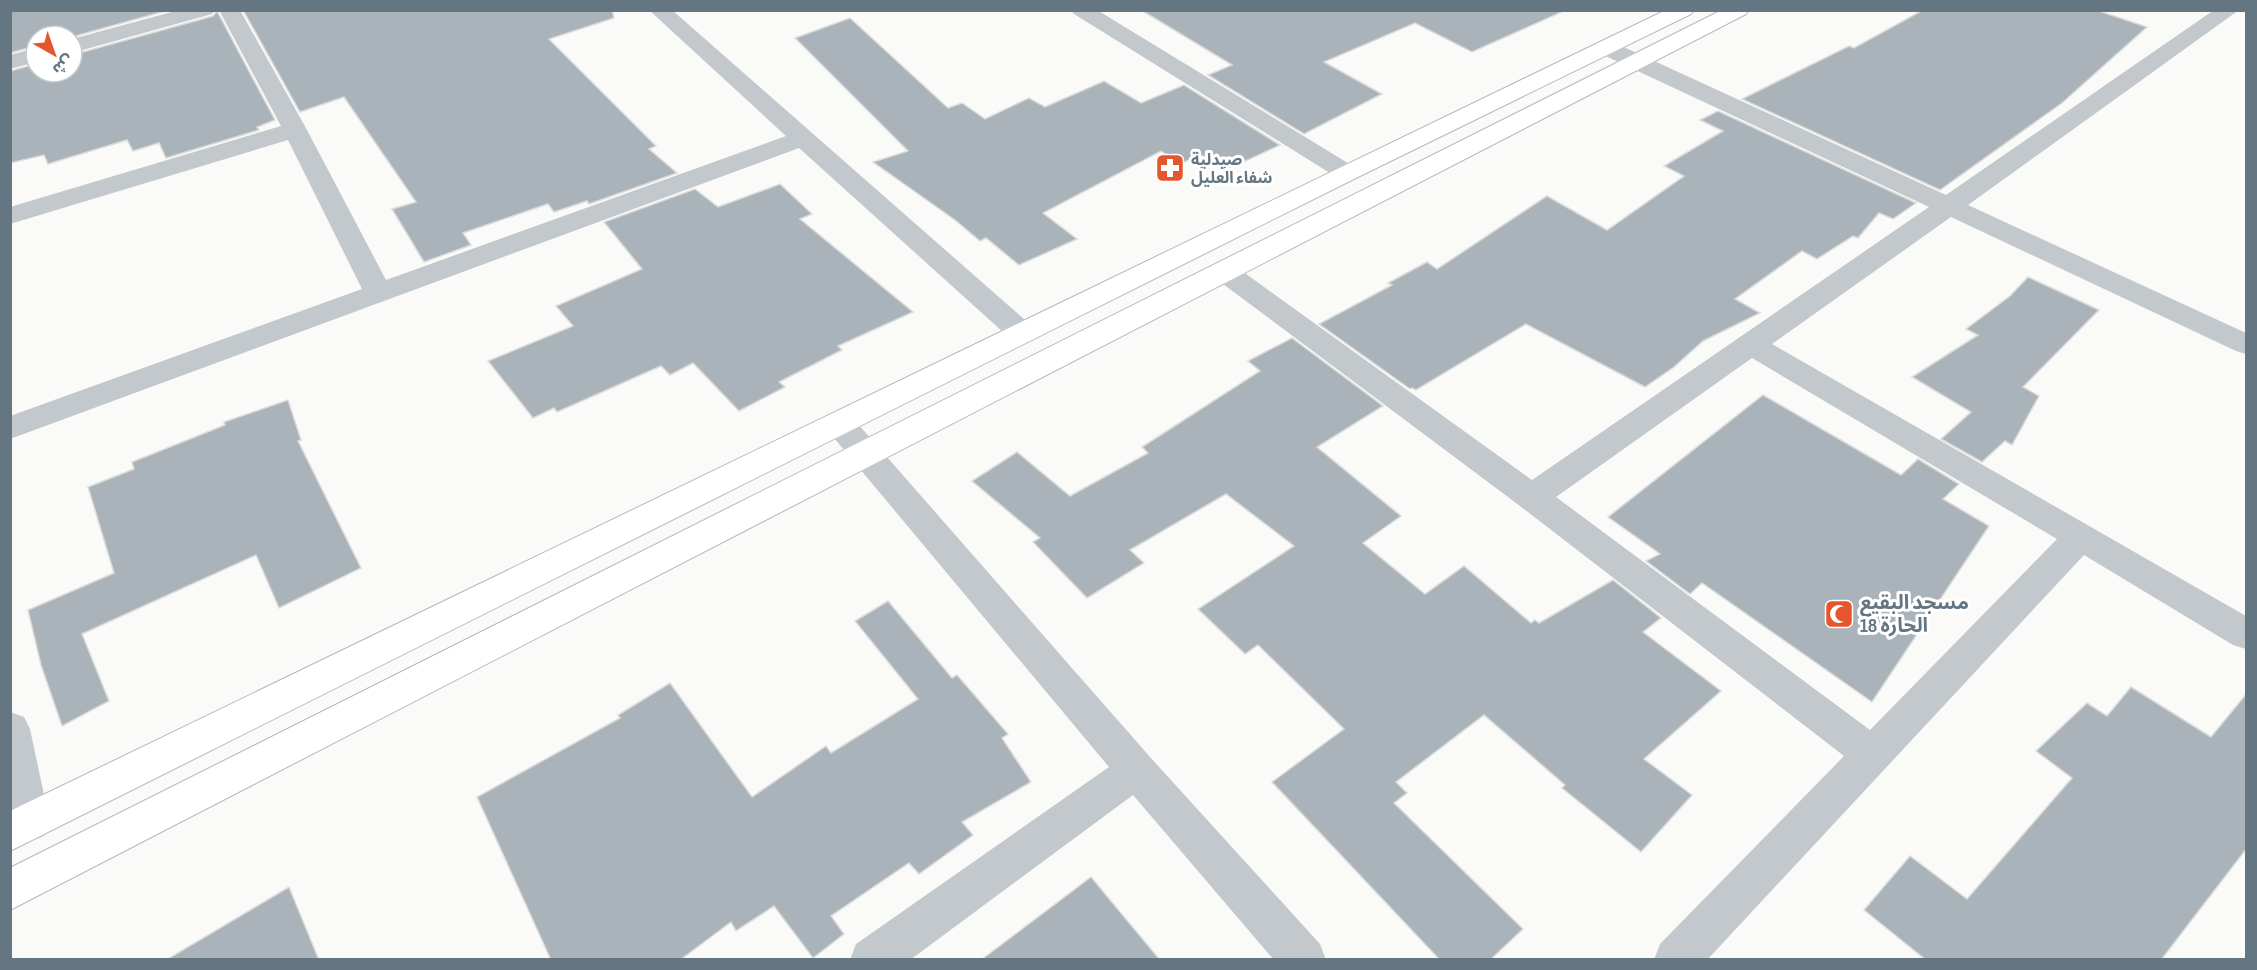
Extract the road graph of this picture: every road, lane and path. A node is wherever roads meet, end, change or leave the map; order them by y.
1 (205, 10) edge
2 (229, 10) edge
3 (659, 10) edge
4 (1081, 10) edge
5 (1684, 10) edge
6 (1739, 10) edge
7 (2227, 15) edge
8 (84, 43) edge
9 (1606, 48) junction
10 (1638, 62) junction
11 (295, 130) junction
12 (802, 138) junction
13 (1347, 173) junction
14 (1948, 206) junction
15 (10, 216) edge
16 (1225, 272) junction
17 (378, 292) junction
18 (1023, 334) junction
19 (1751, 344) junction
20 (2247, 344) edge
21 (840, 424) junction
22 (10, 428) edge
23 (866, 454) junction
24 (1532, 497) junction
25 (2079, 538) junction
26 (2247, 634) edge
27 (10, 729) edge
28 (1873, 755) junction
29 (1136, 770) junction
30 (20, 827) edge
31 (10, 890) edge
32 (872, 960) edge
33 (1304, 960) edge
34 (1677, 960) edge

1 - 8 street
2 - 11 street
3 - 12 street
4 - 13 street
5 - 9 main road
6 - 10 main road
7 - 14 street
9 - 10 street
9 - 13 main road
10 - 14 street
10 - 16 main road
11 - 15 street
11 - 17 street
12 - 17 street
12 - 18 street
13 - 18 main road
14 - 19 street
14 - 20 street
16 - 23 main road
16 - 24 street
17 - 22 street
18 - 21 main road
19 - 24 street
19 - 25 street
21 - 23 street
21 - 30 main road
23 - 29 street
23 - 31 main road
24 - 28 street
25 - 26 street
25 - 28 street
27 - 30 street
28 - 34 street
29 - 32 street
29 - 33 street

